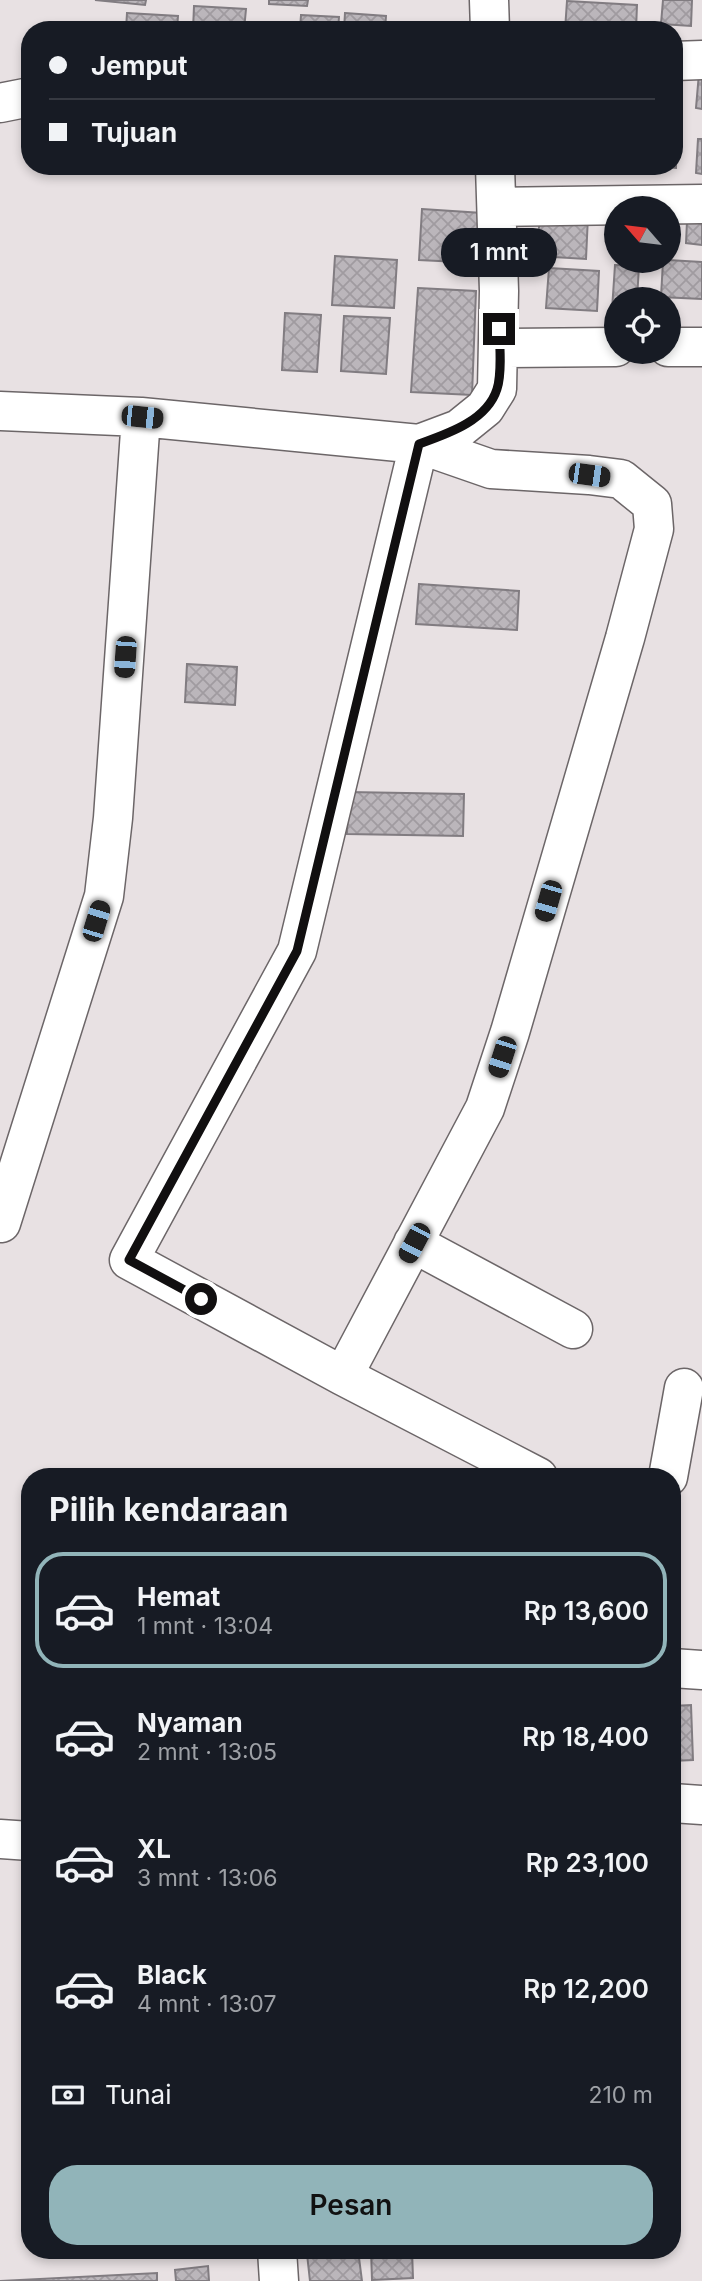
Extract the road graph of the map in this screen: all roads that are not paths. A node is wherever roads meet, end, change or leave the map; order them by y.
1 (489, 0) edge
2 (490, 21) edge
3 (702, 60) edge
4 (683, 61) edge
5 (21, 99) edge
6 (0, 103) edge
7 (495, 175) edge
8 (702, 204) edge
9 (497, 207) junction
10 (604, 347) edge
11 (681, 347) edge
12 (702, 347) edge
13 (500, 348) junction
14 (0, 411) edge
15 (142, 417) junction
16 (419, 444) junction
17 (1, 1223) edge
18 (414, 1243) junction
19 (573, 1329) dead end
20 (343, 1376) junction
21 (684, 1388) dead end
22 (521, 1468) edge
23 (670, 1468) edge
24 (681, 1669) edge
25 (702, 1670) edge
26 (681, 1804) edge
27 (702, 1805) edge
28 (0, 1839) edge
29 (21, 1840) edge
30 (278, 2259) edge
31 (279, 2281) edge

1 - 2 street
3 - 4 street
5 - 6 street
7 - 9 street
8 - 9 street
9 - 13 street
10 - 13 street
11 - 12 street
13 - 16 street
14 - 15 street
15 - 16 street
15 - 17 street
16 - 18 street
16 - 20 street
18 - 19 street
18 - 20 street
20 - 22 street
21 - 23 street
24 - 25 street
26 - 27 street
28 - 29 street
30 - 31 street

